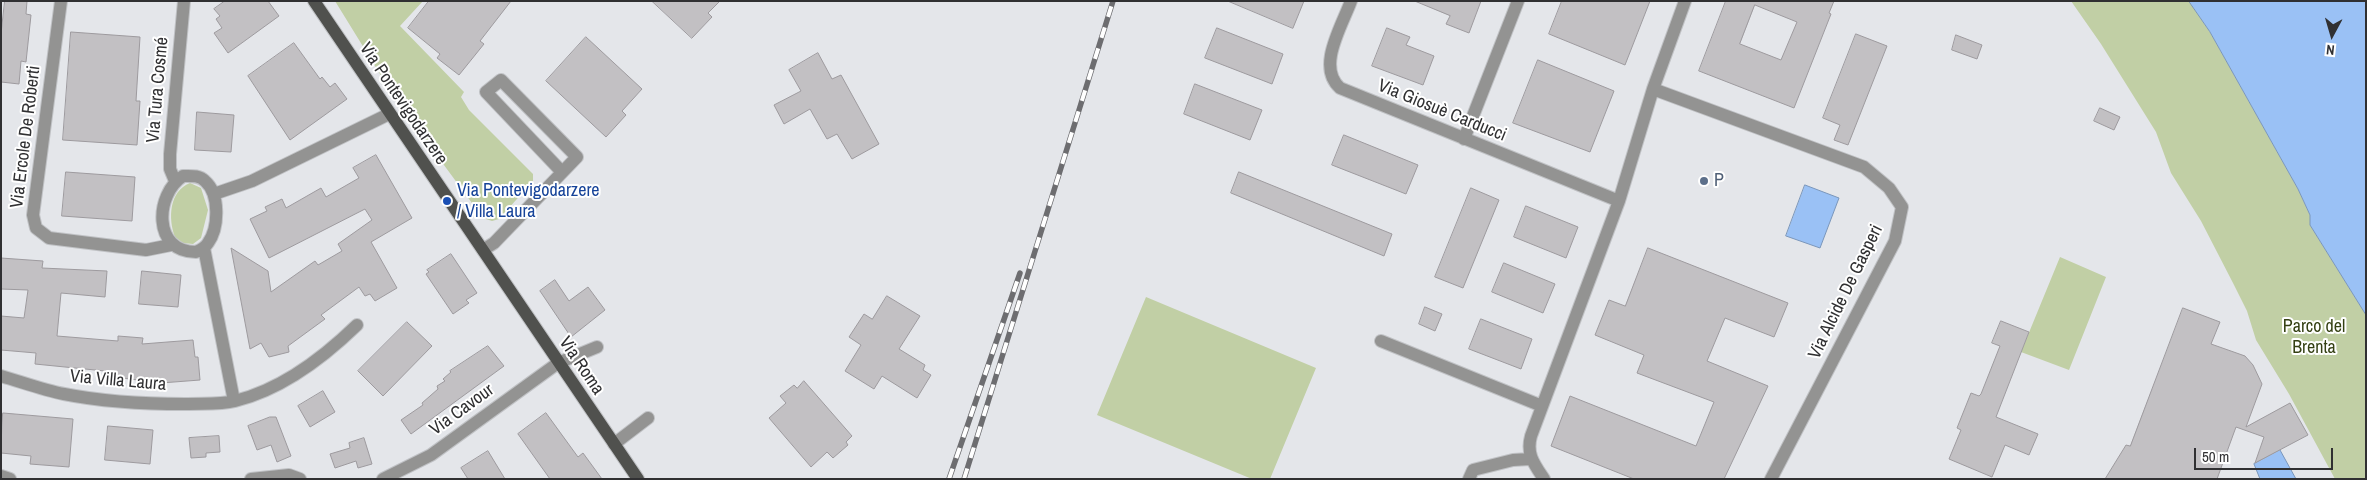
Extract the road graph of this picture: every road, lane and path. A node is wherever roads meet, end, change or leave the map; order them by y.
1 (61, 1) edge
2 (184, 1) edge
3 (314, 1) edge
4 (1351, 1) edge
5 (1518, 1) edge
6 (1685, 1) edge
7 (1654, 89) junction
8 (389, 114) junction
9 (1464, 138) junction
10 (562, 172) junction
11 (175, 181) junction
12 (214, 194) junction
13 (1619, 201) junction
14 (171, 245) junction
15 (204, 248) junction
16 (483, 250) junction
17 (496, 272) joint
18 (357, 325) dead end
19 (1381, 341) dead end
20 (597, 347) dead end
21 (558, 363) junction
22 (1, 376) edge
23 (234, 401) junction
24 (1542, 406) junction
25 (648, 418) dead end
26 (614, 444) junction
27 (1530, 459) junction
28 (1, 476) edge
29 (634, 477) edge
30 (10, 479) edge
31 (252, 479) edge
32 (300, 479) edge
33 (383, 479) edge
34 (1469, 479) edge
35 (1544, 479) edge
36 (1771, 479) edge

1 - 14 street, Via Ercole De Roberti
2 - 11 street, Via Tura Cosmé
3 - 8 main road, Via Pontevigodarzere
4 - 9 street, Via Giosuè Carducci
5 - 9 street
6 - 7 street
7 - 13 street
7 - 36 street, Via Alcide De Gasperi
8 - 12 street
8 - 16 main road, Via Pontevigodarzere
9 - 13 street, Via Giosuè Carducci
10 - 10 street
10 - 16 street
11 - 12 street
11 - 14 street
12 - 15 street
13 - 24 street
14 - 15 street
15 - 23 street
16 - 17 main road, Via Pontevigodarzere
17 - 21 main road, Via Roma
18 - 23 street, Via Villa Laura
19 - 24 street
20 - 21 street, Via Cavour
21 - 26 main road, Via Roma
21 - 33 street, Via Cavour
22 - 23 street, Via Villa Laura
24 - 27 street
25 - 26 street
26 - 29 main road, Via Roma
27 - 34 street
27 - 35 street
28 - 30 street
31 - 32 street

